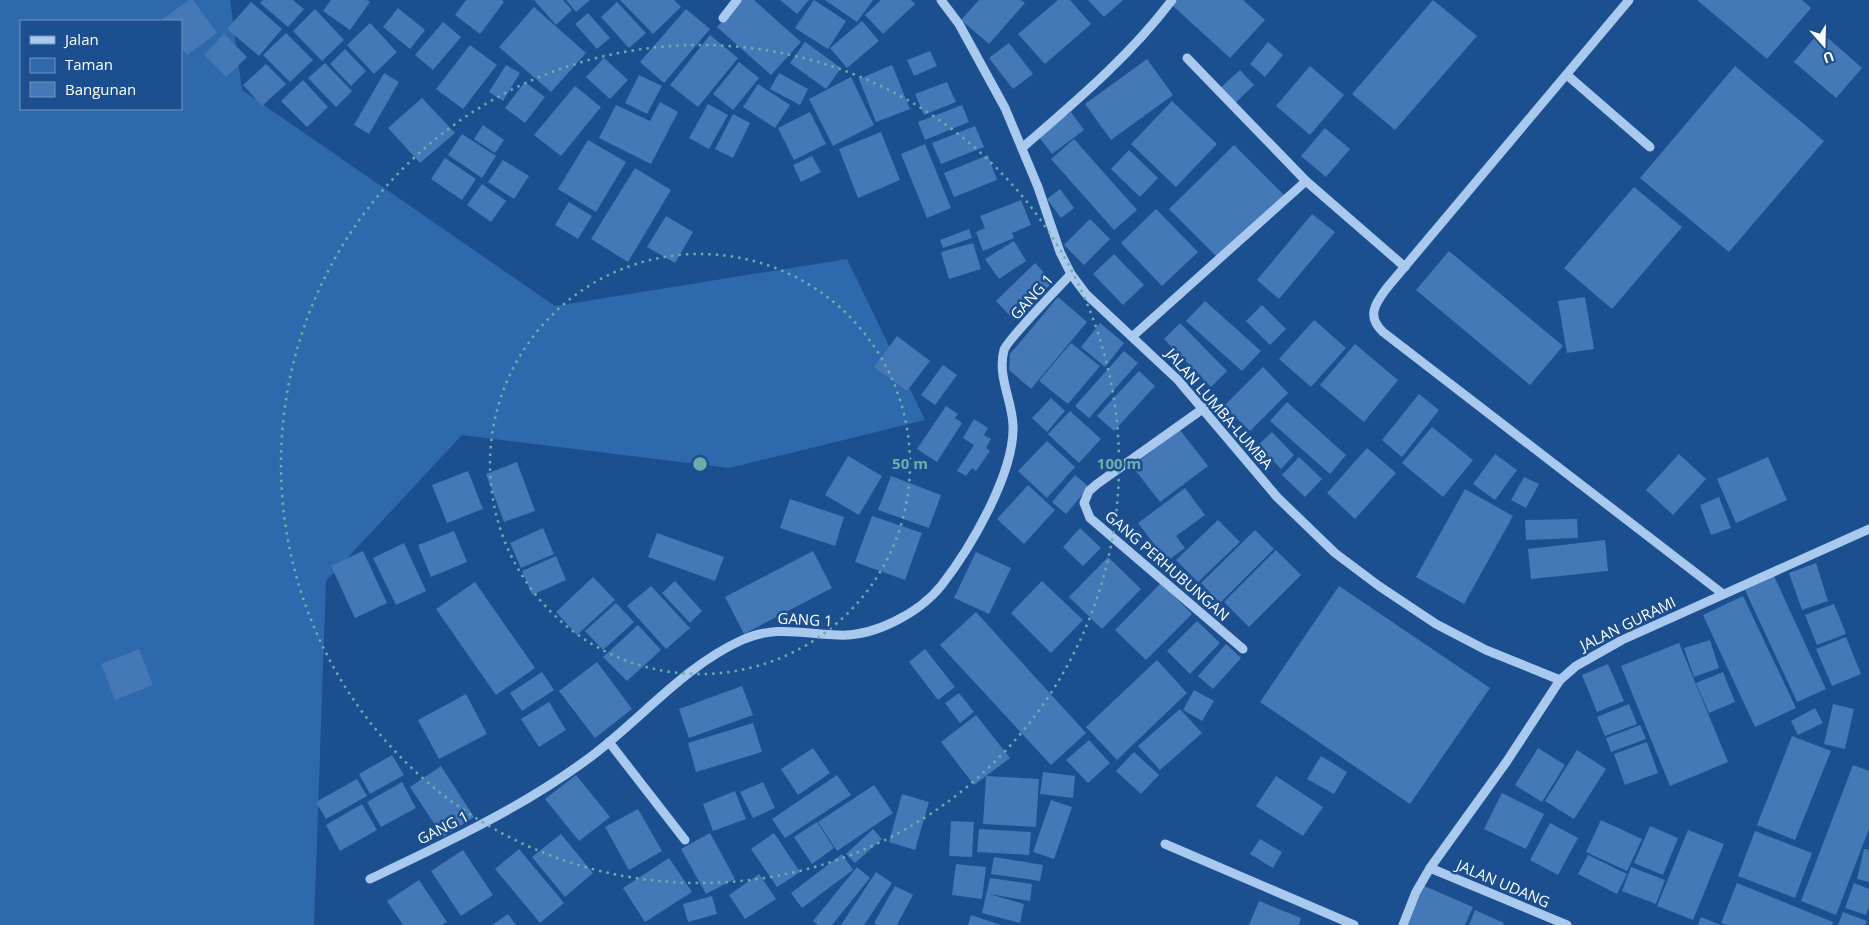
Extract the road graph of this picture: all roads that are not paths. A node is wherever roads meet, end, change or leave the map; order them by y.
1 (737, 0) edge
2 (941, 0) edge
3 (1172, 0) edge
4 (1630, 0) edge
5 (723, 18) dead end
6 (1187, 58) dead end
7 (1567, 75) junction
8 (1022, 148) junction
9 (1650, 148) dead end
10 (1306, 181) junction
11 (1405, 267) junction
12 (1072, 274) junction
13 (1133, 336) junction
14 (1204, 408) junction
15 (1869, 529) edge
16 (1722, 594) junction
17 (1243, 649) dead end
18 (1560, 680) junction
19 (609, 742) junction
20 (685, 840) dead end
21 (1165, 844) dead end
22 (1430, 868) junction
23 (370, 879) dead end
24 (1354, 925) edge
25 (1403, 925) edge
26 (1566, 925) edge

1 - 5 street
2 - 8 street, JALAN LUMBA-LUMBA
3 - 8 street
4 - 7 street
6 - 10 street
7 - 9 street
7 - 11 street
8 - 12 street, JALAN LUMBA-LUMBA
10 - 11 street
10 - 13 street
11 - 16 street
12 - 13 street, JALAN LUMBA-LUMBA
12 - 19 street, GANG 1
13 - 14 street, JALAN LUMBA-LUMBA
14 - 17 street, GANG PERHUBUNGAN
14 - 18 street, JALAN LUMBA-LUMBA
15 - 16 street, JALAN GURAMI
16 - 18 street, JALAN GURAMI
18 - 22 street, JALAN GURAMI
19 - 20 street
19 - 23 street, GANG 1
21 - 24 street
22 - 25 street, JALAN GURAMI
22 - 26 street, JALAN UDANG

